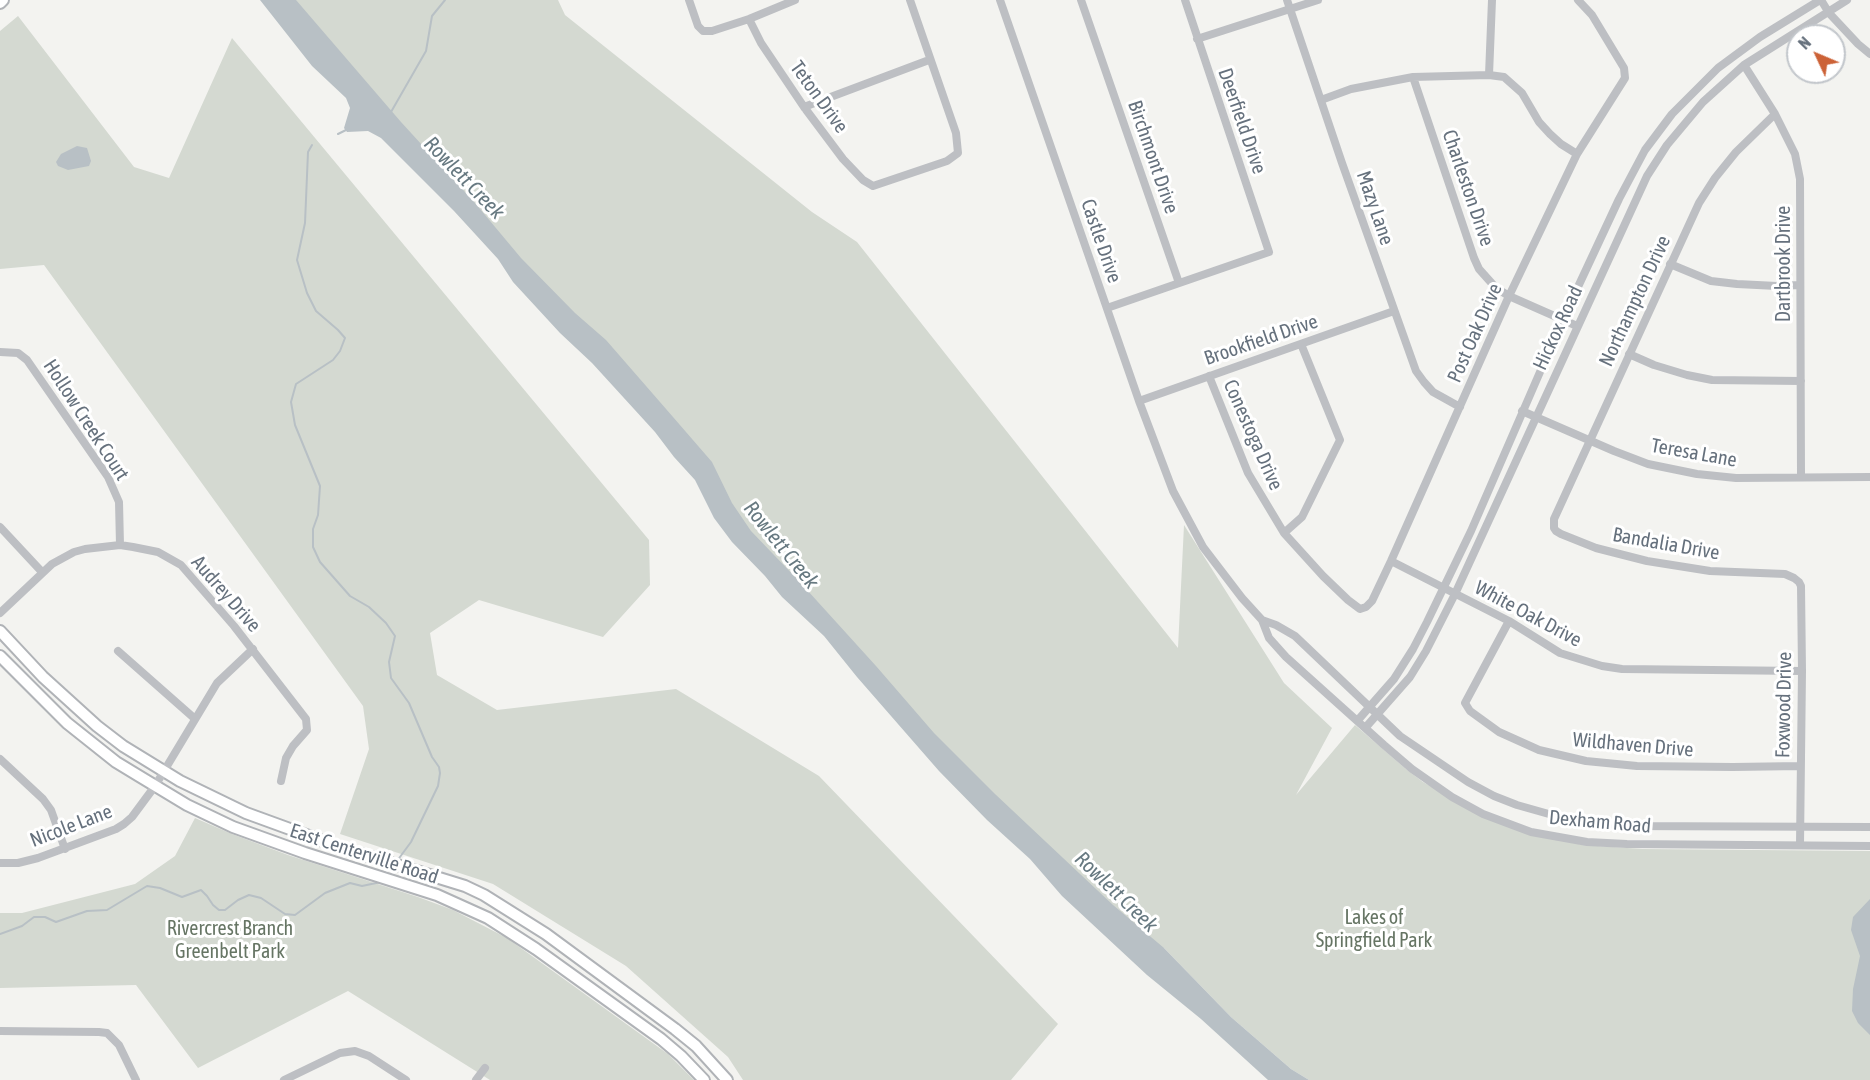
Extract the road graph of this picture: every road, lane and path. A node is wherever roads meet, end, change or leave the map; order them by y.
1 (689, 0) edge
2 (795, 0) edge
3 (910, 0) edge
4 (1000, 0) edge
5 (1081, 0) edge
6 (1185, 0) edge
7 (1318, 0) edge
8 (1492, 0) edge
9 (1578, 0) edge
10 (1820, 0) edge
11 (1847, 0) edge
12 (1289, 4) edge
13 (1829, 13) junction
14 (749, 19) junction
15 (1197, 39) junction
16 (1870, 54) edge
17 (929, 60) junction
18 (1744, 65) junction
19 (1489, 75) junction
20 (1413, 77) junction
21 (1321, 100) junction
22 (804, 107) junction
23 (1775, 114) junction
24 (1577, 154) junction
25 (1670, 264) junction
26 (1179, 283) junction
27 (1800, 285) junction
28 (1509, 296) junction
29 (1107, 308) junction
30 (1394, 311) junction
31 (1563, 319) junction
32 (1577, 326) junction
33 (1301, 344) junction
34 (0, 352) edge
35 (1629, 354) junction
36 (1209, 376) junction
37 (1801, 381) junction
38 (1139, 401) junction
39 (1460, 408) junction
40 (1522, 411) junction
41 (1536, 418) junction
42 (1590, 440) junction
43 (1802, 476) junction
44 (1870, 477) edge
45 (1173, 491) joint
46 (1554, 519) joint
47 (0, 527) edge
48 (1284, 533) junction
49 (120, 545) junction
50 (1391, 561) junction
51 (42, 572) junction
52 (1785, 574) joint
53 (1443, 588) junction
54 (1455, 594) junction
55 (1366, 608) joint
56 (0, 613) edge
57 (1262, 620) junction
58 (1509, 621) junction
59 (0, 631) edge
60 (253, 649) junction
61 (118, 651) dead end
62 (0, 656) edge
63 (1802, 671) junction
64 (1368, 708) junction
65 (1377, 716) junction
66 (194, 718) junction
67 (1358, 720) junction
68 (1366, 727) junction
69 (0, 759) edge
70 (1800, 766) junction
71 (164, 771) junction
72 (281, 781) dead end
73 (155, 786) junction
74 (1800, 826) junction
75 (1870, 827) edge
76 (1800, 845) junction
77 (1870, 846) edge
78 (65, 849) junction
79 (0, 863) edge
80 (0, 1031) edge
81 (484, 1068) dead end
82 (136, 1080) edge
83 (284, 1080) edge
84 (406, 1080) edge
85 (476, 1080) edge
86 (704, 1080) edge
87 (728, 1080) edge

1 - 14 street
2 - 14 street
3 - 17 street
4 - 29 street, Castle Drive
5 - 26 street, Birchmont Drive
6 - 15 street, Deerfield Drive
7 - 12 street
8 - 19 street
9 - 24 street, Post Oak Drive
10 - 13 street
10 - 31 street, Hickox Road
11 - 13 street, Hickox Road
12 - 15 street
12 - 21 street, Mazy Lane
13 - 16 street
13 - 18 street, Hickox Road
14 - 22 street, Teton Drive
15 - 26 street, Deerfield Drive
17 - 22 street
17 - 22 street, Teton Drive
18 - 23 street, Dartbrook Drive
18 - 32 street, Hickox Road
19 - 20 street
19 - 24 street
20 - 21 street
20 - 28 street, Charleston Drive
21 - 30 street, Mazy Lane
23 - 25 street, Northampton Drive
23 - 27 street, Dartbrook Drive
24 - 28 street, Post Oak Drive
25 - 27 street
25 - 35 street, Northampton Drive
26 - 29 street
27 - 37 street, Dartbrook Drive
28 - 31 street, Charleston Drive
28 - 39 street, Post Oak Drive
29 - 38 street, Castle Drive
30 - 33 street, Brookfield Drive
30 - 39 street, Mazy Lane
31 - 32 street, Charleston Drive
31 - 40 street, Hickox Road
32 - 41 street, Hickox Road
33 - 36 street, Brookfield Drive
33 - 48 street
34 - 49 street, Hollow Creek Court
35 - 37 street
35 - 42 street, Northampton Drive
36 - 38 street, Brookfield Drive
36 - 48 street, Conestoga Drive
37 - 43 street, Dartbrook Drive
38 - 45 street, Castle Drive
39 - 50 street, Post Oak Drive
40 - 41 street, Teresa Lane
40 - 53 street, Hickox Road
41 - 42 street, Teresa Lane
41 - 54 street, Hickox Road
42 - 43 street, Teresa Lane
42 - 46 street, Northampton Drive
43 - 44 street, Teresa Lane
45 - 57 street, Dexham Road
46 - 52 street, Bandalia Drive
47 - 51 street
48 - 55 street, Conestoga Drive
49 - 51 street, Audrey Drive
49 - 60 street, Audrey Drive
50 - 53 street, White Oak Drive
50 - 55 street, Post Oak Drive
51 - 56 street, Audrey Drive
52 - 63 street, Foxwood Drive
53 - 54 street, White Oak Drive
53 - 64 street, Hickox Road
54 - 58 street, White Oak Drive
54 - 65 street, Hickox Road
57 - 64 street, Dexham Road
57 - 67 street, Dexham Road
58 - 63 street, White Oak Drive
58 - 70 street, Wildhaven Drive
59 - 71 main road, East Centerville Road
60 - 66 street, Nicole Lane
60 - 72 street, Audrey Drive
61 - 66 street
62 - 73 main road, East Centerville Road
63 - 70 street, Foxwood Drive
64 - 65 street, Dexham Road
64 - 67 street, Hickox Road
65 - 68 street, Hickox Road
65 - 74 street, Dexham Road
66 - 71 street, Nicole Lane
67 - 68 street, Dexham Road
68 - 76 street, Dexham Road
69 - 78 street
70 - 74 street, Foxwood Drive
71 - 73 street, Nicole Lane
71 - 87 main road, East Centerville Road
73 - 78 street, Nicole Lane
73 - 86 main road, East Centerville Road
74 - 75 street, Dexham Road
74 - 76 street, Foxwood Drive
76 - 77 street, Dexham Road
78 - 79 street, Nicole Lane
80 - 82 street
81 - 85 street
83 - 84 street

